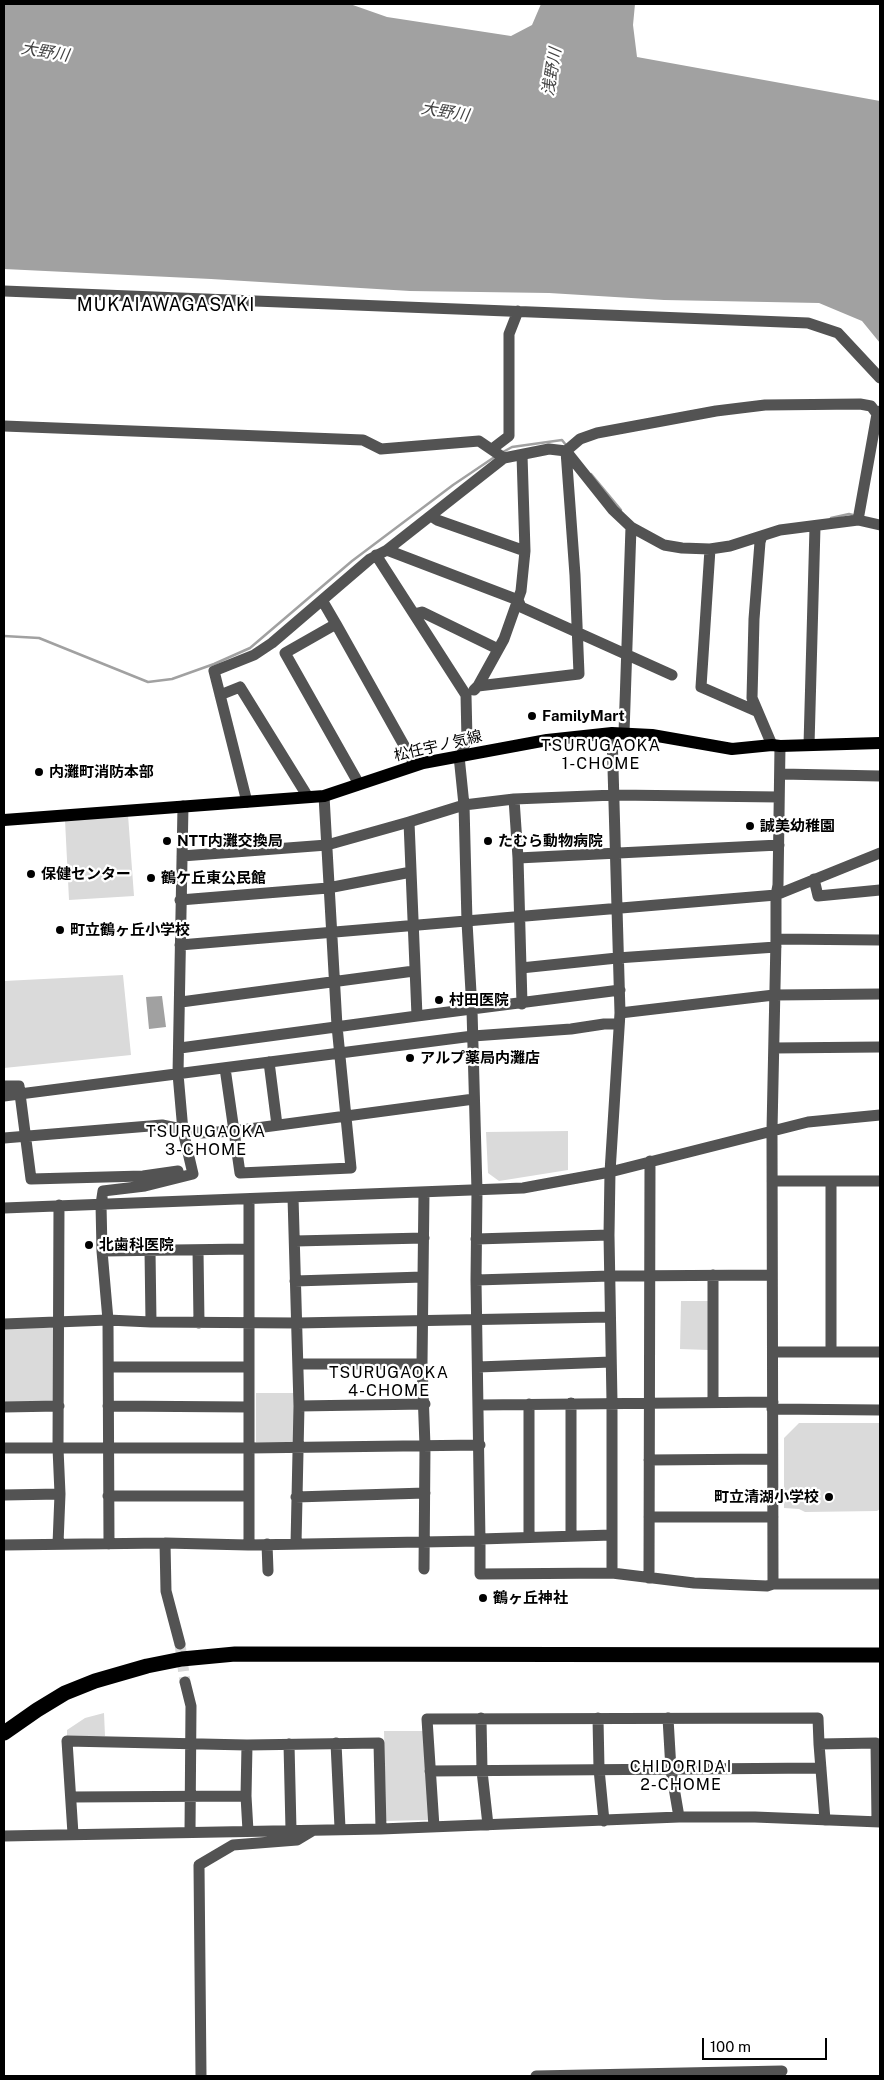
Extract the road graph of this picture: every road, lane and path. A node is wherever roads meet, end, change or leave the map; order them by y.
1 (4, 291) edge
2 (518, 311) junction
3 (880, 378) edge
4 (879, 412) edge
5 (4, 426) edge
6 (569, 449) junction
7 (499, 453) junction
8 (522, 455) junction
9 (430, 516) junction
10 (858, 520) junction
11 (880, 525) edge
12 (815, 526) junction
13 (631, 527) junction
14 (762, 536) junction
15 (710, 549) junction
16 (387, 550) junction
17 (525, 551) junction
18 (376, 555) junction
19 (322, 600) junction
20 (518, 600) junction
21 (414, 614) junction
22 (336, 624) junction
23 (577, 631) junction
24 (276, 639) junction
25 (498, 649) junction
26 (285, 653) junction
27 (626, 653) junction
28 (672, 675) dead end
29 (478, 686) junction
30 (220, 694) junction
31 (466, 695) junction
32 (756, 711) junction
33 (618, 733) junction
34 (880, 743) edge
35 (809, 745) junction
36 (776, 746) junction
37 (459, 756) junction
38 (415, 765) junction
39 (780, 774) junction
40 (880, 776) edge
41 (360, 784) junction
42 (615, 795) junction
43 (324, 796) junction
44 (779, 796) junction
45 (308, 797) junction
46 (514, 799) junction
47 (247, 802) junction
48 (464, 805) junction
49 (183, 806) junction
50 (4, 820) edge
51 (409, 822) junction
52 (327, 844) junction
53 (779, 845) junction
54 (615, 852) junction
55 (880, 853) edge
56 (182, 856) junction
57 (518, 858) junction
58 (411, 872) junction
59 (814, 879) junction
60 (328, 888) junction
61 (880, 890) edge
62 (776, 895) junction
63 (180, 900) junction
64 (617, 909) junction
65 (519, 918) junction
66 (467, 922) junction
67 (412, 926) junction
68 (332, 932) junction
69 (880, 940) edge
70 (776, 943) junction
71 (180, 945) junction
72 (617, 958) junction
73 (521, 968) junction
74 (414, 971) junction
75 (335, 980) junction
76 (620, 990) junction
77 (880, 994) edge
78 (774, 995) junction
79 (181, 1002) junction
80 (522, 1004) junction
81 (472, 1010) junction
82 (416, 1016) junction
83 (620, 1018) junction
84 (337, 1026) junction
85 (473, 1036) junction
86 (880, 1047) edge
87 (180, 1048) junction
88 (774, 1048) junction
89 (339, 1052) junction
90 (268, 1062) junction
91 (225, 1068) junction
92 (178, 1074) junction
93 (4, 1086) edge
94 (20, 1094) junction
95 (4, 1096) edge
96 (474, 1099) junction
97 (880, 1114) edge
98 (347, 1115) junction
99 (277, 1125) junction
100 (183, 1130) junction
101 (772, 1130) junction
102 (234, 1131) junction
103 (25, 1136) junction
104 (4, 1138) edge
105 (650, 1161) junction
106 (192, 1169) junction
107 (610, 1172) junction
108 (772, 1181) junction
109 (831, 1181) junction
110 (880, 1181) edge
111 (477, 1191) junction
112 (424, 1192) junction
113 (293, 1197) junction
114 (248, 1200) junction
115 (59, 1204) junction
116 (101, 1204) junction
117 (4, 1208) edge
118 (609, 1234) junction
119 (424, 1238) junction
120 (476, 1239) junction
121 (295, 1241) junction
122 (247, 1249) junction
123 (150, 1250) junction
124 (198, 1250) junction
125 (102, 1251) junction
126 (610, 1276) junction
127 (649, 1276) junction
128 (713, 1276) junction
129 (772, 1276) junction
130 (423, 1277) junction
131 (476, 1280) junction
132 (295, 1281) junction
133 (610, 1317) junction
134 (422, 1319) junction
135 (477, 1319) junction
136 (108, 1320) junction
137 (151, 1322) junction
138 (199, 1322) junction
139 (59, 1323) junction
140 (249, 1323) junction
141 (297, 1323) junction
142 (4, 1324) edge
143 (773, 1352) junction
144 (831, 1352) junction
145 (880, 1352) edge
146 (611, 1362) junction
147 (299, 1364) junction
148 (422, 1364) junction
149 (248, 1366) junction
150 (478, 1366) junction
151 (109, 1367) junction
152 (612, 1402) junction
153 (713, 1402) junction
154 (571, 1403) junction
155 (649, 1403) junction
156 (425, 1404) junction
157 (528, 1404) junction
158 (479, 1405) junction
159 (59, 1406) junction
160 (108, 1406) junction
161 (299, 1406) junction
162 (773, 1406) junction
163 (4, 1407) edge
164 (248, 1407) junction
165 (880, 1410) edge
166 (480, 1445) junction
167 (425, 1446) junction
168 (299, 1447) junction
169 (4, 1448) edge
170 (58, 1448) junction
171 (108, 1448) junction
172 (249, 1448) junction
173 (649, 1460) junction
174 (772, 1460) junction
175 (426, 1493) junction
176 (60, 1494) junction
177 (4, 1495) edge
178 (108, 1496) junction
179 (249, 1496) junction
180 (296, 1497) junction
181 (649, 1517) junction
182 (773, 1517) junction
183 (572, 1535) junction
184 (612, 1535) junction
185 (530, 1537) junction
186 (480, 1540) junction
187 (426, 1542) junction
188 (165, 1543) junction
189 (58, 1544) junction
190 (109, 1544) junction
191 (267, 1544) junction
192 (296, 1544) junction
193 (4, 1545) edge
194 (249, 1545) junction
195 (424, 1569) dead end
196 (268, 1571) dead end
197 (612, 1573) junction
198 (649, 1578) junction
199 (774, 1584) junction
200 (880, 1584) edge
201 (180, 1644) tunnel mouth
202 (880, 1655) edge
203 (185, 1682) tunnel mouth
204 (481, 1718) junction
205 (598, 1718) junction
206 (668, 1718) junction
207 (4, 1733) edge
208 (336, 1743) junction
209 (192, 1744) junction
210 (289, 1744) junction
211 (819, 1744) junction
212 (247, 1745) junction
213 (821, 1768) junction
214 (599, 1769) junction
215 (878, 1769) edge
216 (672, 1770) junction
217 (430, 1771) junction
218 (482, 1771) junction
219 (246, 1796) junction
220 (71, 1797) junction
221 (191, 1797) junction
222 (679, 1817) junction
223 (825, 1820) junction
224 (604, 1821) junction
225 (879, 1822) edge
226 (488, 1825) junction
227 (434, 1827) junction
228 (340, 1828) junction
229 (382, 1829) junction
230 (291, 1830) junction
231 (314, 1830) junction
232 (190, 1831) junction
233 (248, 1831) junction
234 (73, 1834) junction
235 (4, 1836) edge
236 (782, 2071) dead end
237 (201, 2076) edge
238 (536, 2076) edge

1 - 2 street
2 - 3 street
2 - 7 street
4 - 6 street
4 - 10 street
5 - 7 street
6 - 8 street
6 - 13 street
6 - 23 street
7 - 8 street
7 - 9 street
8 - 17 street
9 - 16 street
9 - 17 street
10 - 11 street
10 - 12 street
12 - 14 street
12 - 35 street
13 - 15 street
13 - 27 street
14 - 15 street
14 - 32 street
15 - 32 street
16 - 18 street
16 - 20 street
17 - 20 street
18 - 19 street
18 - 21 street
19 - 22 street
19 - 24 street
20 - 23 street
20 - 25 street
21 - 25 street
21 - 31 street
22 - 26 street
22 - 38 street
23 - 27 street
23 - 29 street
24 - 26 street
24 - 30 street
25 - 29 street
26 - 41 street
27 - 28 street
27 - 33 street
29 - 31 street
30 - 45 street
30 - 47 street
31 - 37 street
32 - 36 street
33 - 36 main road, 松任宇ノ気線
33 - 37 main road, 松任宇ノ気線
33 - 42 street
34 - 35 main road, 松任宇ノ気線
35 - 36 main road, 松任宇ノ気線
36 - 39 street
37 - 38 main road, 松任宇ノ気線
37 - 48 street
38 - 41 main road, 松任宇ノ気線
39 - 40 street
39 - 44 street
41 - 43 main road, 松任宇ノ気線
42 - 44 street
42 - 46 street
42 - 54 street
43 - 45 main road, 松任宇ノ気線
43 - 52 street
44 - 53 street
45 - 47 main road, 松任宇ノ気線
46 - 48 street
46 - 57 street
47 - 49 main road, 松任宇ノ気線
48 - 51 street
48 - 66 street
49 - 50 main road, 松任宇ノ気線
49 - 56 street
51 - 52 street
51 - 58 street
52 - 56 street
52 - 60 street
53 - 54 street
53 - 62 street
54 - 57 street
54 - 64 street
55 - 59 street
56 - 63 street
57 - 65 street
58 - 60 street
58 - 67 street
59 - 61 street
59 - 62 street
60 - 63 street
60 - 68 street
62 - 64 street
62 - 70 street
63 - 71 street
64 - 65 street
64 - 72 street
65 - 66 street
65 - 73 street
66 - 67 street
66 - 81 street
67 - 68 street
67 - 74 street
68 - 71 street
68 - 75 street
69 - 70 street
70 - 72 street
70 - 78 street
71 - 79 street
72 - 73 street
72 - 76 street
73 - 80 street
74 - 75 street
74 - 82 street
75 - 79 street
75 - 84 street
76 - 80 street
76 - 83 street
77 - 78 street
78 - 83 street
78 - 88 street
79 - 87 street
80 - 81 street
81 - 82 street
81 - 85 street
82 - 84 street
83 - 85 street
83 - 107 street
84 - 87 street
84 - 89 street
85 - 89 street
85 - 96 street
86 - 88 street
87 - 92 street
88 - 101 street
89 - 90 street
89 - 98 street
90 - 91 street
90 - 99 street
91 - 92 street
91 - 102 street
92 - 94 street
92 - 100 street
93 - 94 street
94 - 95 street
94 - 103 street
96 - 98 street
96 - 111 street
97 - 101 street
98 - 99 street
98 - 102 street
99 - 102 street
100 - 102 street
100 - 103 street
100 - 106 street
101 - 105 street
101 - 108 street
103 - 104 street
103 - 106 street
105 - 107 street
105 - 127 street
106 - 116 street
107 - 111 street
107 - 118 street
108 - 109 street
108 - 129 street
109 - 110 street
109 - 144 street
111 - 112 street
111 - 120 street
112 - 113 street
112 - 119 street
113 - 114 street
113 - 121 street
114 - 116 street
114 - 122 street
115 - 116 street
115 - 117 street
115 - 139 street
116 - 125 street
118 - 120 street
118 - 126 street
119 - 121 street
119 - 130 street
120 - 131 street
121 - 132 street
122 - 124 street
122 - 140 street
123 - 124 street
123 - 125 street
123 - 137 street
124 - 138 street
125 - 136 street
126 - 127 street
126 - 131 street
126 - 133 street
127 - 128 street
127 - 155 street
128 - 129 street
128 - 153 street
129 - 143 street
130 - 132 street
130 - 134 street
131 - 135 street
132 - 141 street
133 - 135 street
133 - 146 street
134 - 135 street
134 - 141 street
134 - 148 street
135 - 150 street
136 - 137 street
136 - 139 street
136 - 151 street
137 - 138 street
138 - 140 street
139 - 142 street
139 - 159 street
140 - 141 street
140 - 149 street
141 - 147 street
143 - 144 street
143 - 162 street
144 - 145 street
146 - 150 street
146 - 152 street
147 - 148 street
147 - 161 street
148 - 156 street
149 - 151 street
149 - 164 street
150 - 158 street
151 - 160 street
152 - 154 street
152 - 155 street
152 - 184 street
153 - 155 street
153 - 162 street
154 - 157 street
154 - 183 street
155 - 173 street
156 - 161 street
156 - 167 street
157 - 158 street
157 - 185 street
158 - 166 street
159 - 163 street
159 - 170 street
160 - 164 street
160 - 171 street
161 - 168 street
162 - 165 street
162 - 174 street
164 - 172 street
166 - 167 street
166 - 186 street
167 - 168 street
167 - 175 street
168 - 172 street
168 - 180 street
169 - 170 street
170 - 171 street
170 - 176 street
171 - 172 street
171 - 178 street
172 - 179 street
173 - 174 street
173 - 181 street
174 - 182 street
175 - 180 street
175 - 187 street
176 - 177 street
176 - 189 street
178 - 179 street
178 - 190 street
179 - 194 street
180 - 192 street
181 - 182 street
181 - 198 street
182 - 199 street
183 - 184 street
183 - 185 street
184 - 197 street
185 - 186 street
186 - 187 street
186 - 197 street
187 - 192 street
187 - 195 street
188 - 190 street
188 - 194 street
188 - 201 street
189 - 190 street
189 - 193 street
191 - 192 street
191 - 194 street
191 - 196 street
197 - 198 street
198 - 199 street
199 - 200 street
202 - 207 highway
203 - 209 street
204 - 205 street
204 - 217 street
204 - 218 street
205 - 206 street
205 - 214 street
206 - 211 street
206 - 216 street
208 - 210 street
208 - 228 street
208 - 229 street
209 - 212 street
209 - 220 street
209 - 221 street
210 - 212 street
210 - 230 street
211 - 213 street
211 - 215 street
212 - 219 street
213 - 216 street
213 - 223 street
214 - 216 street
214 - 218 street
214 - 224 street
215 - 225 street
216 - 222 street
217 - 218 street
217 - 227 street
218 - 226 street
219 - 221 street
219 - 233 street
220 - 221 street
220 - 234 street
221 - 232 street
222 - 223 street
222 - 224 street
223 - 225 street
224 - 226 street
226 - 227 street
227 - 229 street
228 - 229 street
228 - 231 street
230 - 231 street
230 - 233 street
231 - 237 street
232 - 233 street
232 - 234 street
234 - 235 street
236 - 238 street

